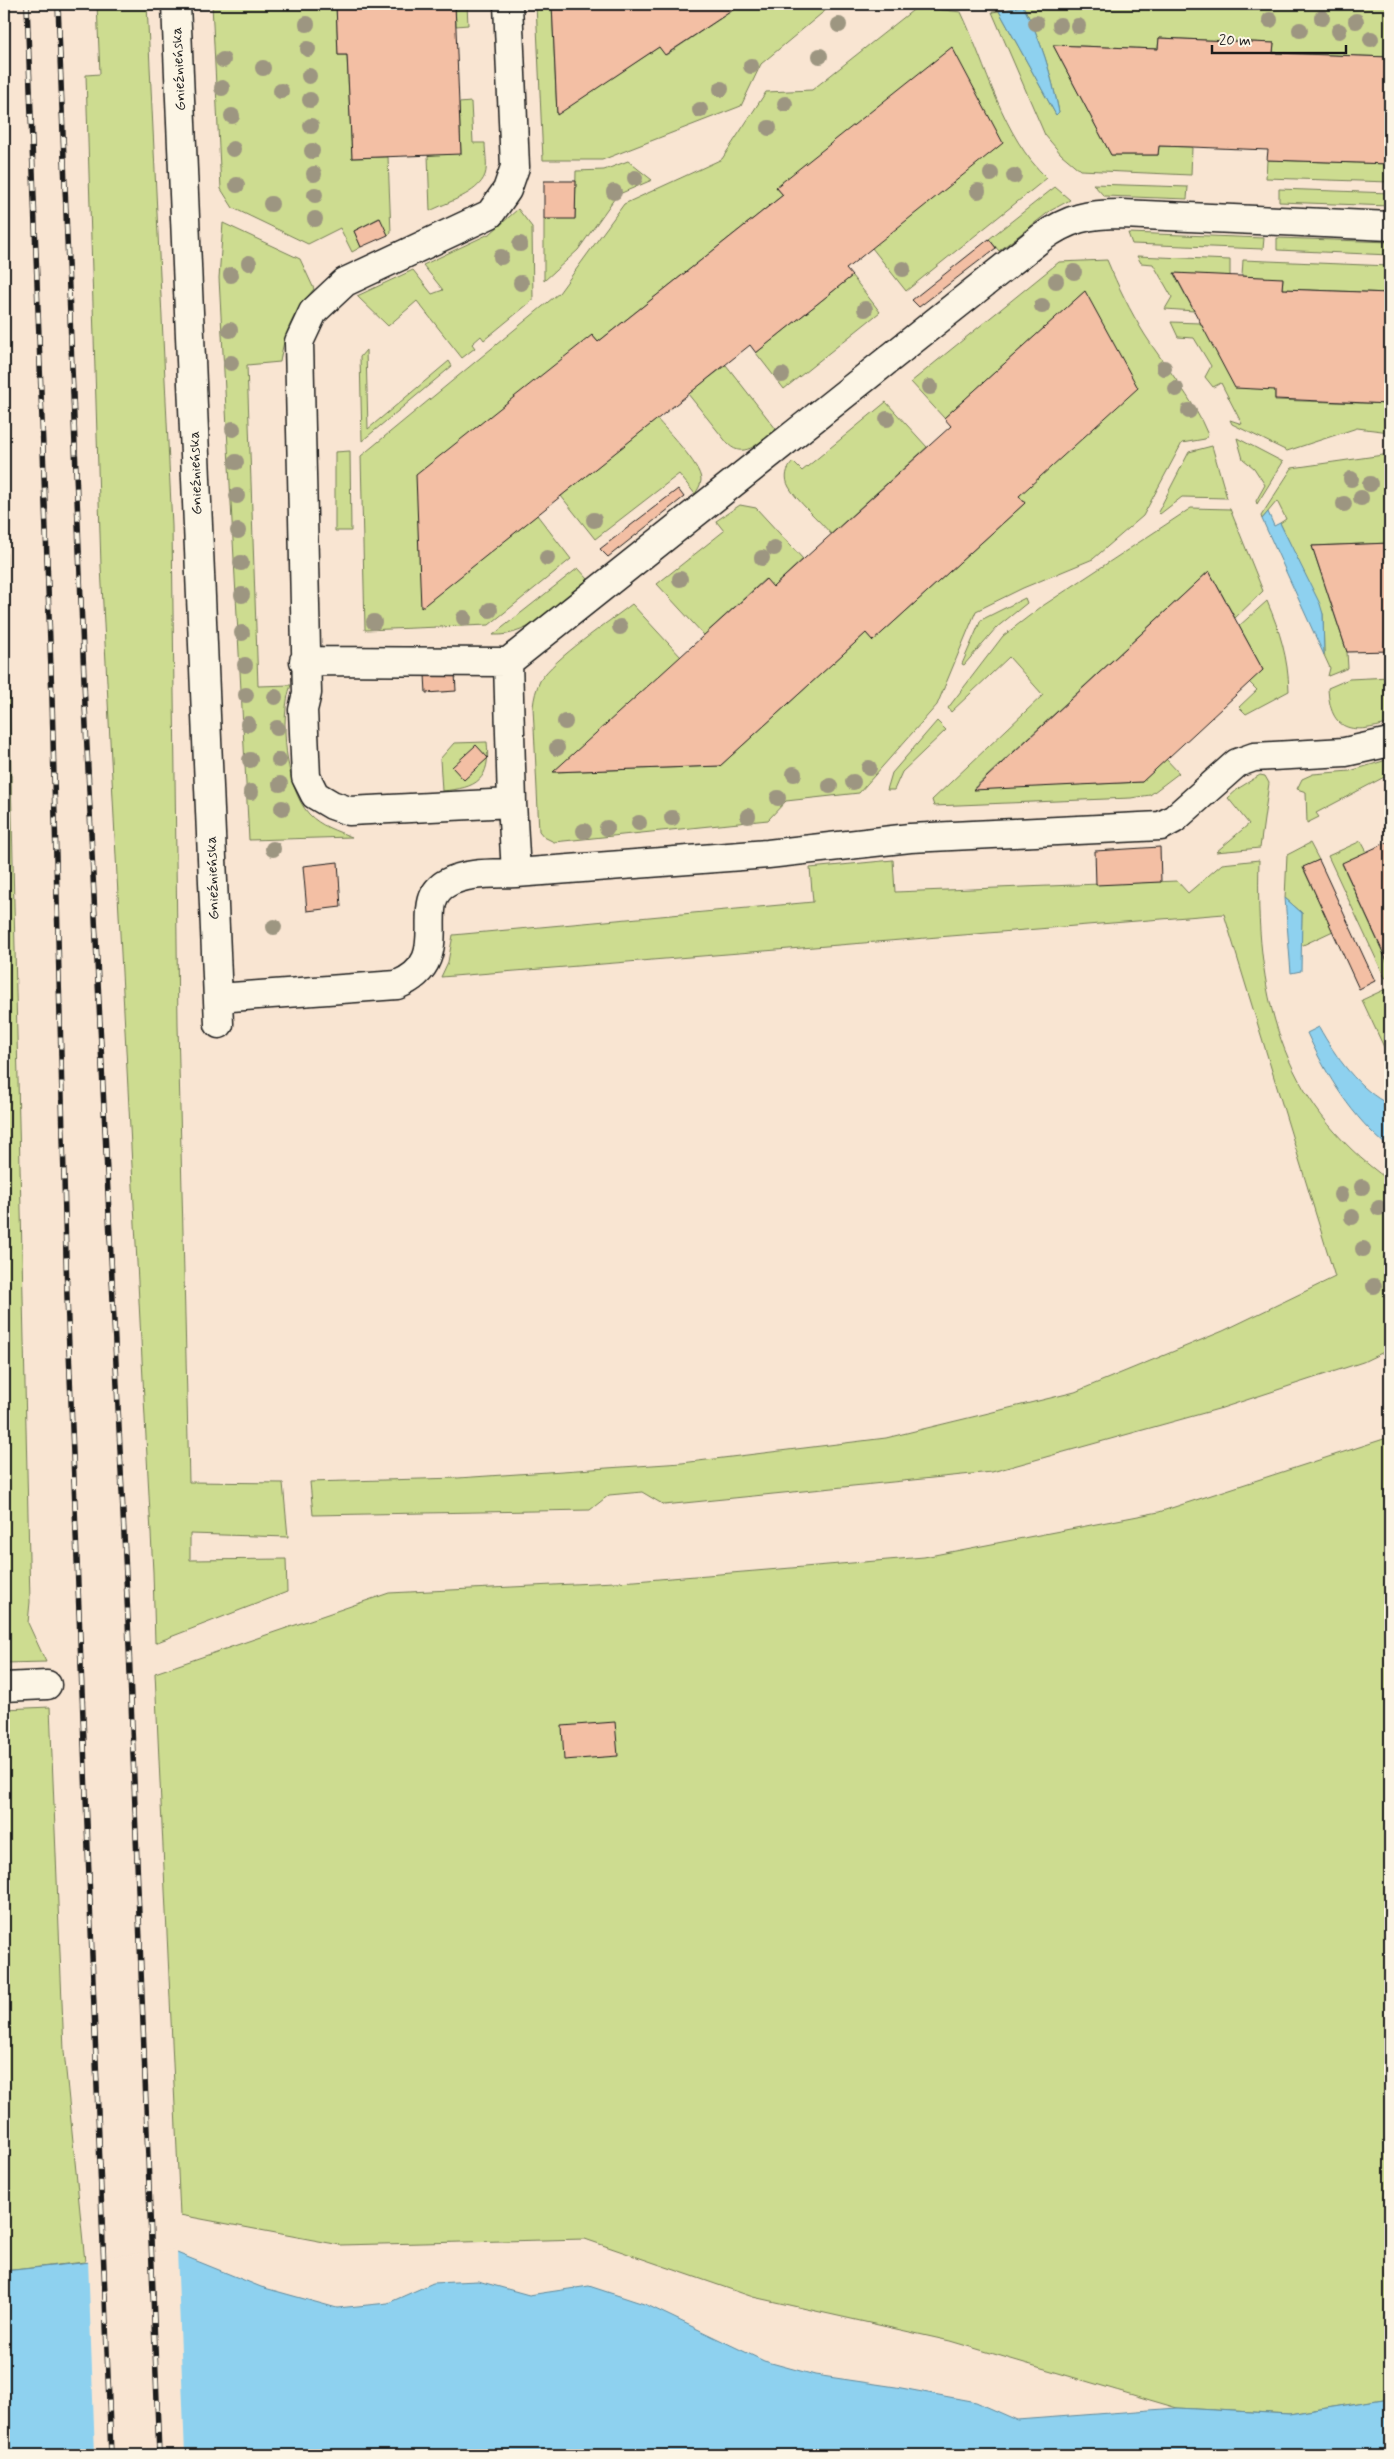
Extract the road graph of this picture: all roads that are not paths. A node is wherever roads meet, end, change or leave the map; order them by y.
1 (176, 4) edge
2 (508, 4) edge
3 (1390, 226) edge
4 (304, 661) junction
5 (508, 662) junction
6 (1390, 742) edge
7 (512, 803) junction
8 (516, 873) junction
9 (47, 1685) dead end
10 (4, 1687) edge

1 - 8 street, Gnieźnieńska
2 - 4 street
3 - 5 street
4 - 5 street
4 - 7 street
5 - 7 street
6 - 8 street
7 - 8 street
9 - 10 street

